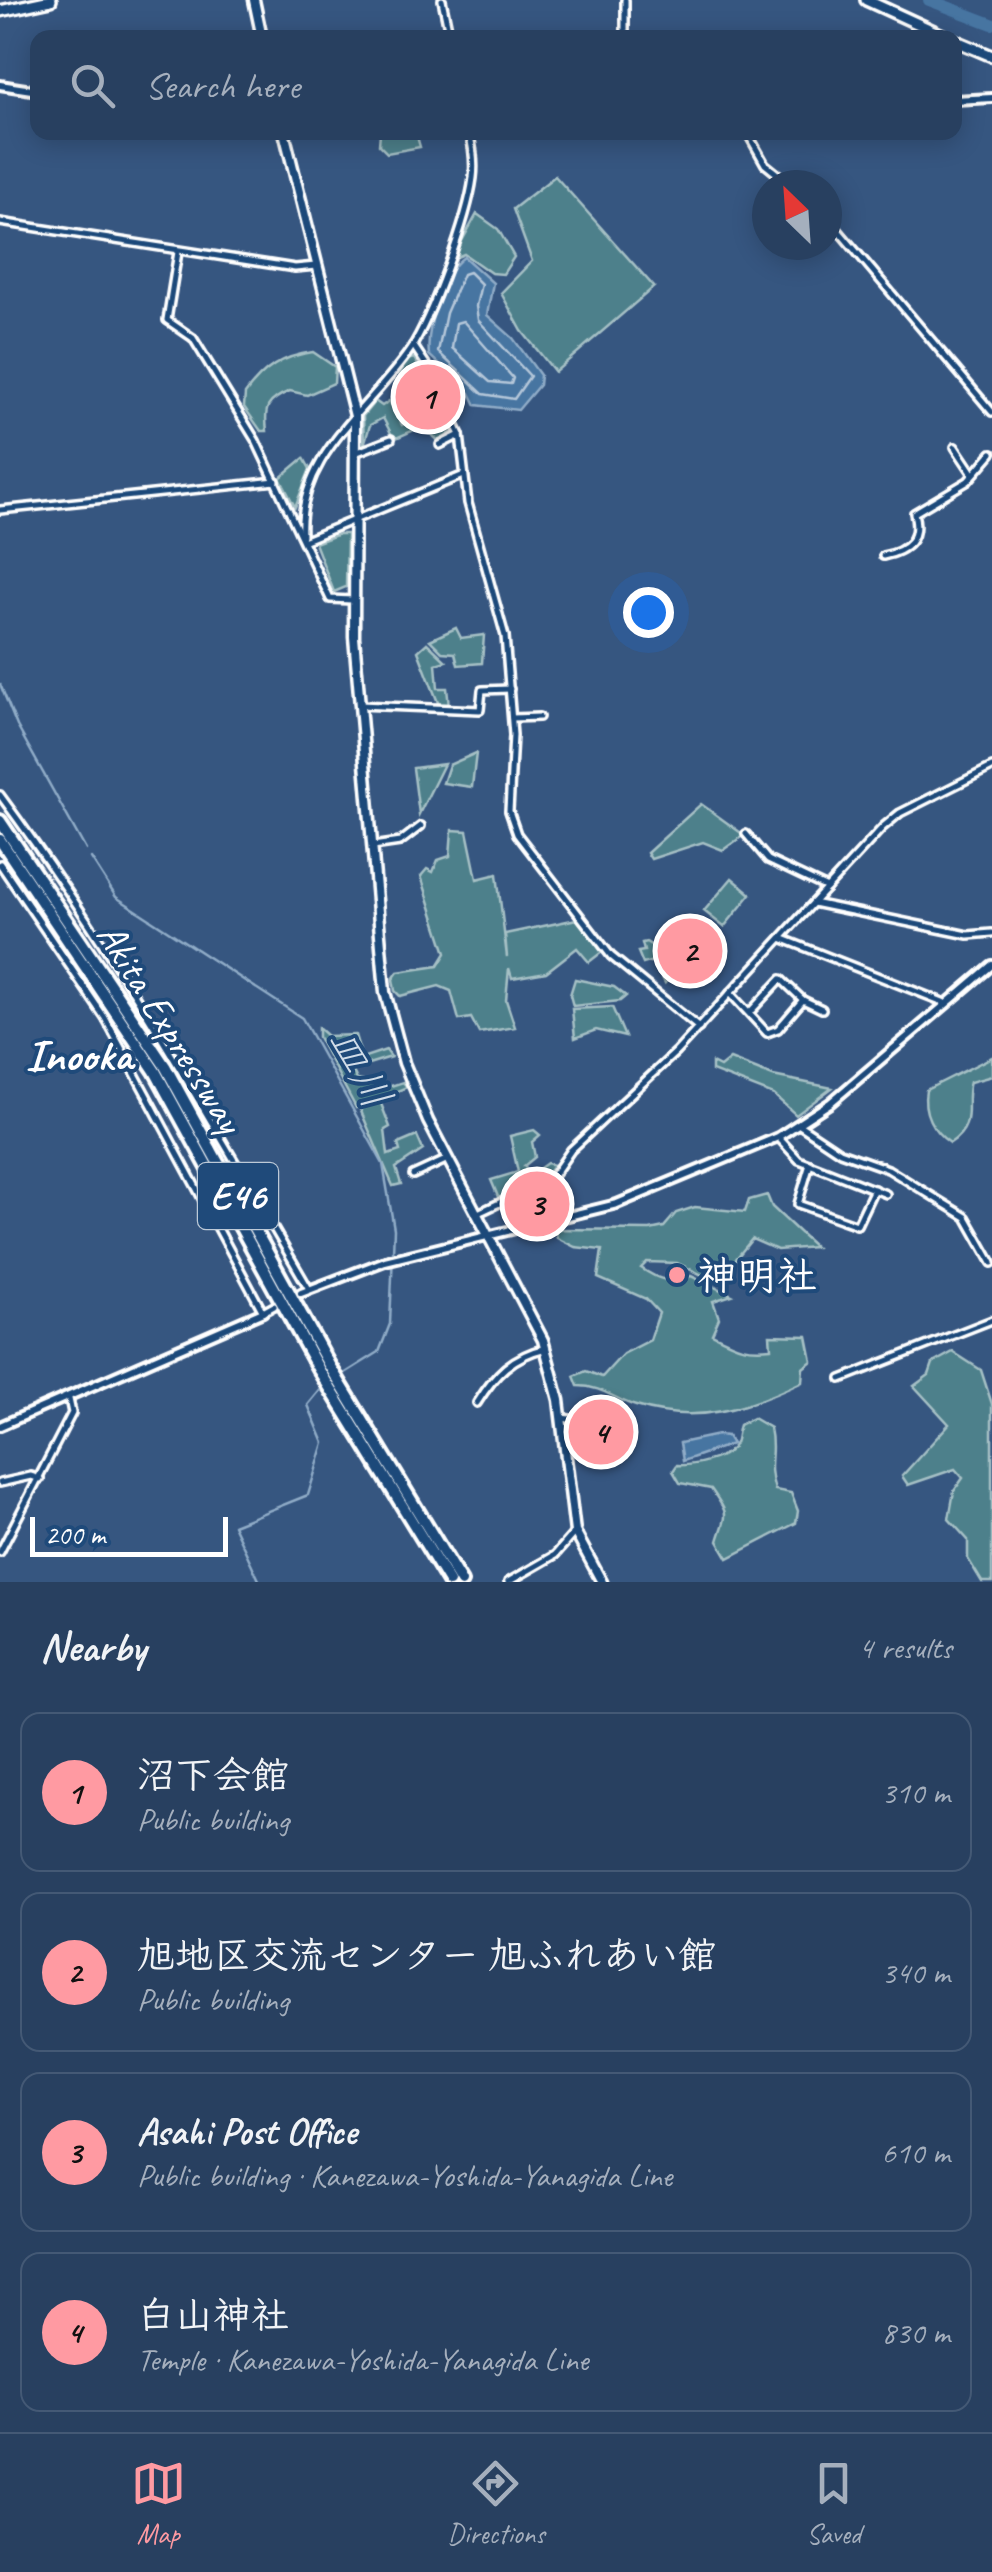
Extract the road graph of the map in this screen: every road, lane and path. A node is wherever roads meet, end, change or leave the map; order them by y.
1 (50, 0) edge
2 (254, 0) edge
3 (442, 0) edge
4 (625, 0) edge
5 (866, 0) edge
6 (0, 11) edge
7 (260, 30) edge
8 (448, 30) edge
9 (625, 30) edge
10 (932, 30) edge
11 (962, 43) edge
12 (992, 56) edge
13 (0, 85) edge
14 (30, 90) edge
15 (992, 98) edge
16 (962, 100) edge
17 (286, 140) edge
18 (471, 140) edge
19 (752, 140) edge
20 (772, 170) edge
21 (0, 222) edge
22 (842, 235) edge
23 (178, 252) junction
24 (320, 266) junction
25 (413, 345) junction
26 (992, 412) edge
27 (355, 416) junction
28 (460, 435) junction
29 (391, 439) dead end
30 (440, 445) dead end
31 (955, 447) dead end
32 (992, 452) edge
33 (355, 453) junction
34 (973, 474) junction
35 (464, 475) junction
36 (276, 481) junction
37 (0, 510) edge
38 (354, 520) junction
39 (303, 538) junction
40 (883, 556) dead end
41 (352, 600) junction
42 (510, 689) junction
43 (359, 706) junction
44 (538, 717) dead end
45 (512, 718) junction
46 (992, 766) edge
47 (0, 795) edge
48 (0, 820) edge
49 (421, 826) dead end
50 (746, 834) dead end
51 (0, 840) edge
52 (373, 846) junction
53 (0, 864) edge
54 (827, 888) junction
55 (813, 902) junction
56 (992, 934) edge
57 (781, 938) junction
58 (992, 964) edge
59 (730, 992) junction
60 (804, 1000) junction
61 (943, 1002) junction
62 (822, 1008) dead end
63 (750, 1012) junction
64 (699, 1028) junction
65 (798, 1124) junction
66 (778, 1136) junction
67 (448, 1159) junction
68 (810, 1164) junction
69 (413, 1175) dead end
70 (874, 1190) junction
71 (886, 1194) dead end
72 (478, 1213) junction
73 (490, 1234) junction
74 (992, 1263) edge
75 (305, 1291) joint
76 (274, 1306) dead end
77 (263, 1312) junction
78 (992, 1320) edge
79 (546, 1348) junction
80 (841, 1379) dead end
81 (68, 1399) junction
82 (478, 1403) dead end
83 (561, 1418) junction
84 (0, 1426) edge
85 (627, 1426) dead end
86 (40, 1478) junction
87 (0, 1483) edge
88 (576, 1532) junction
89 (0, 1552) edge
90 (449, 1582) edge
91 (461, 1582) edge
92 (508, 1582) edge
93 (602, 1582) edge

1 - 6 main road
2 - 7 main road
3 - 8 street
4 - 9 street
5 - 10 main road
11 - 12 main road
13 - 14 street
15 - 16 street
17 - 24 main road
18 - 25 street
19 - 20 street
21 - 23 street
22 - 26 street
23 - 24 street
23 - 36 street
24 - 27 main road
25 - 27 street
25 - 28 street
27 - 33 main road
27 - 39 street
28 - 30 street
28 - 35 street
29 - 33 street
31 - 34 street
32 - 34 street
33 - 38 main road
34 - 40 street
35 - 38 street
35 - 42 street
36 - 37 street
36 - 39 street
38 - 39 street
38 - 41 main road
39 - 41 street
41 - 43 main road
42 - 43 street
42 - 45 street
43 - 52 main road
44 - 45 street
45 - 64 street
46 - 54 street
47 - 75 street
48 - 91 highway, Akita Expressway / E46
49 - 52 street
50 - 54 street
51 - 90 highway, Akita Expressway / E46
52 - 67 main road
53 - 77 street
54 - 55 street
55 - 56 street
55 - 57 street
57 - 59 street
57 - 61 street
58 - 61 street
59 - 63 street
59 - 64 street
60 - 62 street
60 - 63 street
60 - 63 street
61 - 65 street
64 - 72 street
65 - 66 street
65 - 74 street
66 - 68 street
66 - 73 street
67 - 69 street
67 - 72 main road
68 - 70 street
68 - 70 street
70 - 71 street
72 - 73 main road
73 - 75 street
73 - 79 main road
76 - 77 street
77 - 81 street
78 - 80 street
79 - 82 street
79 - 83 main road
81 - 84 street
81 - 86 street
83 - 85 street
83 - 88 main road
86 - 87 street
86 - 89 street
88 - 92 street
88 - 93 main road

